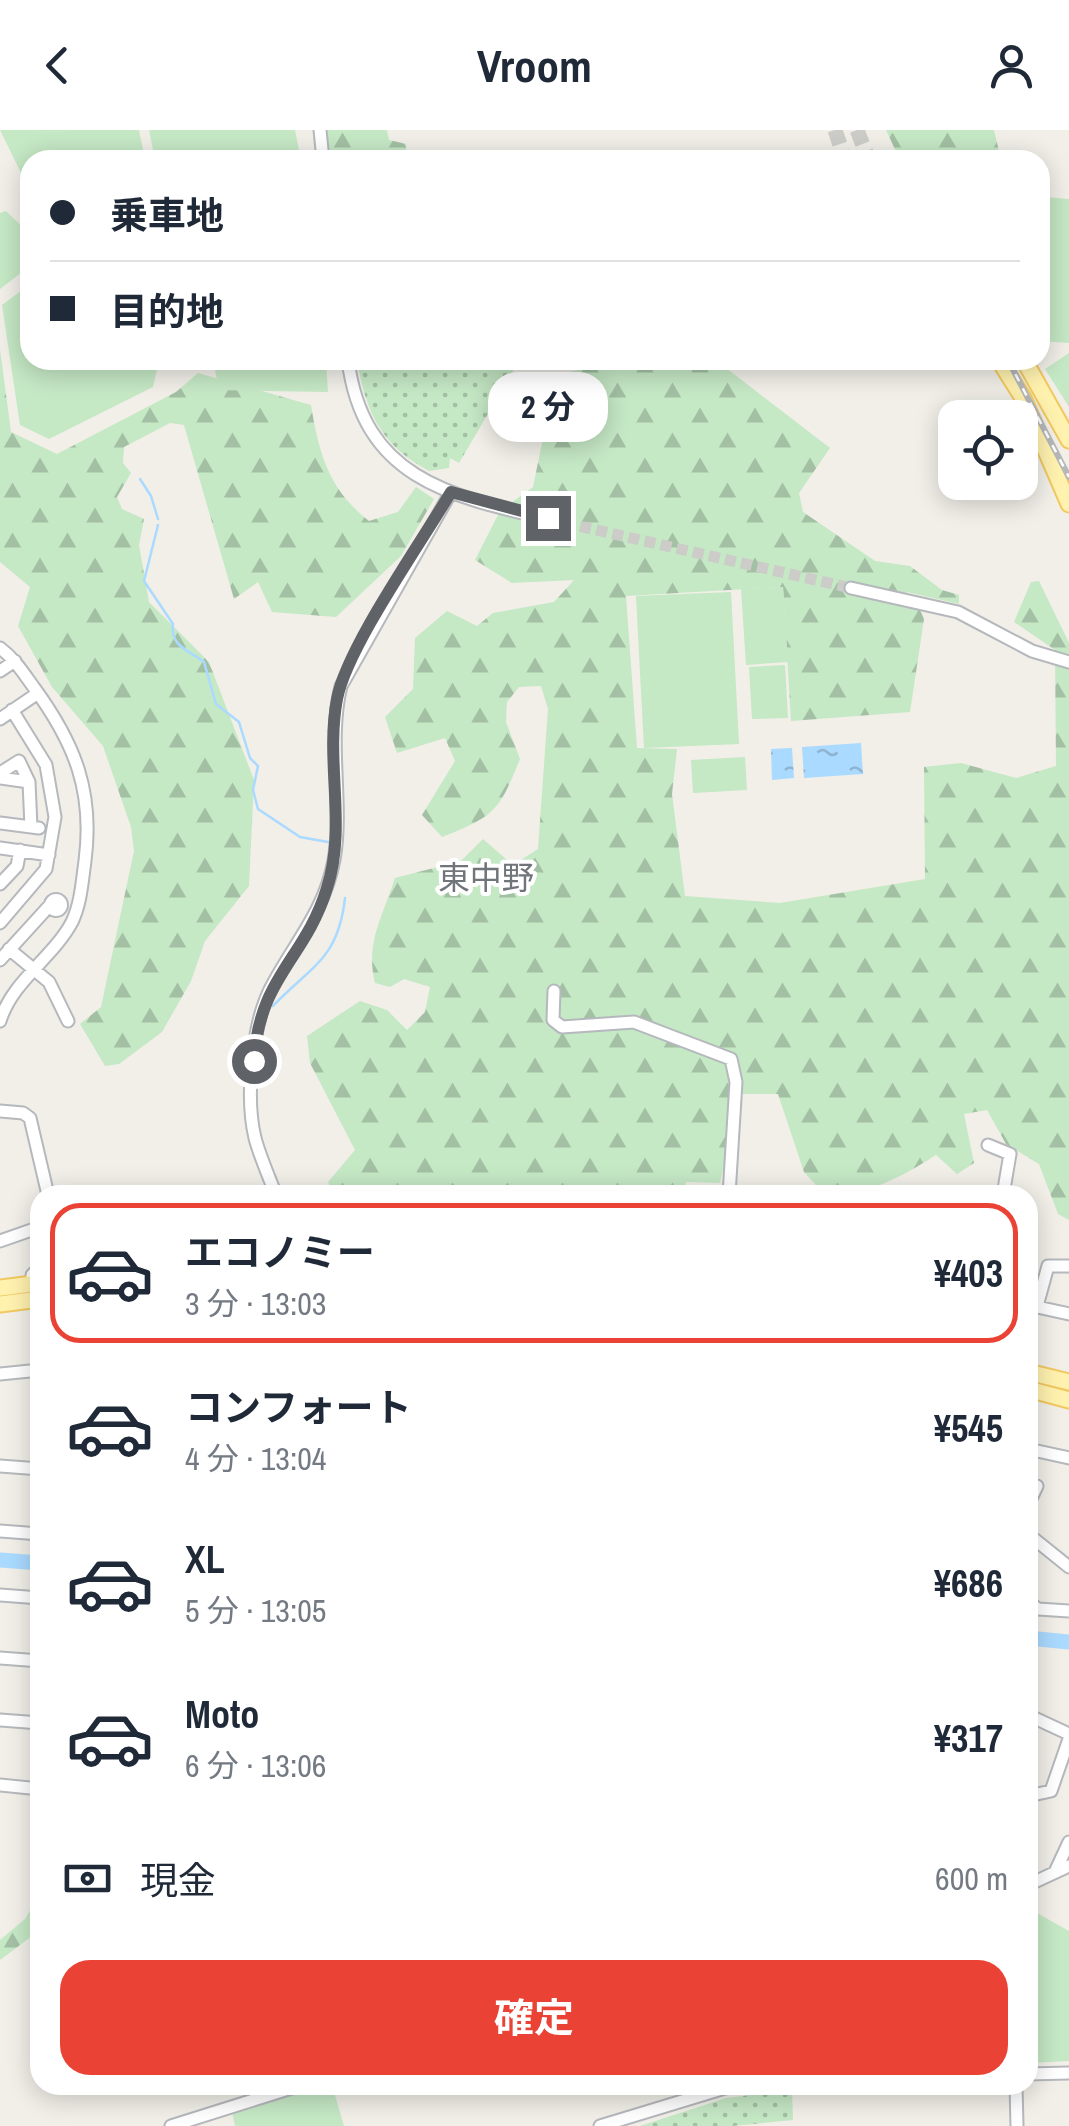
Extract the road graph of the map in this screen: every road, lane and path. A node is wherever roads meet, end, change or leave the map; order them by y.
1 (350, 370) edge
2 (1005, 370) edge
3 (1030, 370) edge
4 (1069, 440) edge
5 (451, 492) junction
6 (1069, 504) edge
7 (548, 518) tunnel mouth
8 (850, 588) tunnel mouth
9 (0, 648) edge
10 (15, 661) junction
11 (1069, 662) edge
12 (0, 672) edge
13 (38, 693) junction
14 (12, 710) junction
15 (0, 719) edge
16 (0, 776) edge
17 (29, 782) junction
18 (0, 823) edge
19 (0, 848) edge
20 (20, 850) junction
21 (49, 854) junction
22 (1, 880) edge
23 (51, 904) dead end
24 (0, 923) edge
25 (10, 950) junction
26 (0, 960) edge
27 (33, 969) junction
28 (554, 991) dead end
29 (0, 1021) edge
30 (68, 1021) dead end
31 (0, 1111) edge
32 (988, 1145) dead end
33 (46, 1185) edge
34 (272, 1185) edge
35 (730, 1185) edge
36 (1005, 1185) edge
37 (30, 1230) edge
38 (0, 1241) edge
39 (1069, 1266) edge
40 (30, 1284) edge
41 (0, 1288) edge
42 (1038, 1291) edge
43 (30, 1300) edge
44 (0, 1304) edge
45 (1038, 1307) edge
46 (1069, 1314) edge
47 (30, 1371) edge
48 (0, 1374) edge
49 (1038, 1374) edge
50 (1069, 1382) edge
51 (1038, 1392) edge
52 (1069, 1400) edge
53 (1038, 1451) edge
54 (1069, 1458) edge
55 (0, 1466) edge
56 (30, 1469) edge
57 (0, 1531) edge
58 (30, 1533) edge
59 (1038, 1542) edge
60 (1069, 1566) edge
61 (0, 1595) edge
62 (30, 1597) edge
63 (1038, 1609) edge
64 (1069, 1611) edge
65 (0, 1658) edge
66 (30, 1660) edge
67 (0, 1720) edge
68 (1038, 1720) edge
69 (30, 1722) edge
70 (1069, 1736) edge
71 (0, 1785) edge
72 (30, 1787) edge
73 (1038, 1794) edge
74 (1069, 1842) edge
75 (1069, 1866) edge
76 (1055, 1872) junction
77 (1038, 1880) edge
78 (1069, 2073) edge
79 (1038, 2074) edge
80 (270, 2095) edge
81 (676, 2095) edge
82 (1016, 2095) edge
83 (171, 2126) edge
84 (600, 2126) edge
85 (1017, 2126) edge

1 - 5 street
2 - 6 main road
3 - 4 main road
5 - 7 street
5 - 34 street
8 - 11 street
9 - 10 street
10 - 12 street
10 - 13 street
13 - 14 street
13 - 27 street
14 - 15 street
14 - 21 street
16 - 17 street
16 - 17 street
17 - 18 street
19 - 20 street
20 - 21 street
20 - 22 street
21 - 24 street
23 - 25 street
25 - 26 street
25 - 27 street
27 - 29 street
27 - 30 street
28 - 35 street
31 - 33 street
32 - 36 street
37 - 38 street
39 - 42 street
40 - 41 main road
43 - 44 main road
45 - 46 street
47 - 48 street
49 - 50 main road
51 - 52 main road
53 - 54 street
55 - 56 street
57 - 58 street
59 - 60 street
61 - 62 street
63 - 64 street
65 - 66 street
67 - 69 street
68 - 70 street
70 - 73 street
71 - 72 street
74 - 76 street
75 - 76 street
76 - 77 street
78 - 79 street
80 - 83 street
81 - 84 street
82 - 85 street

